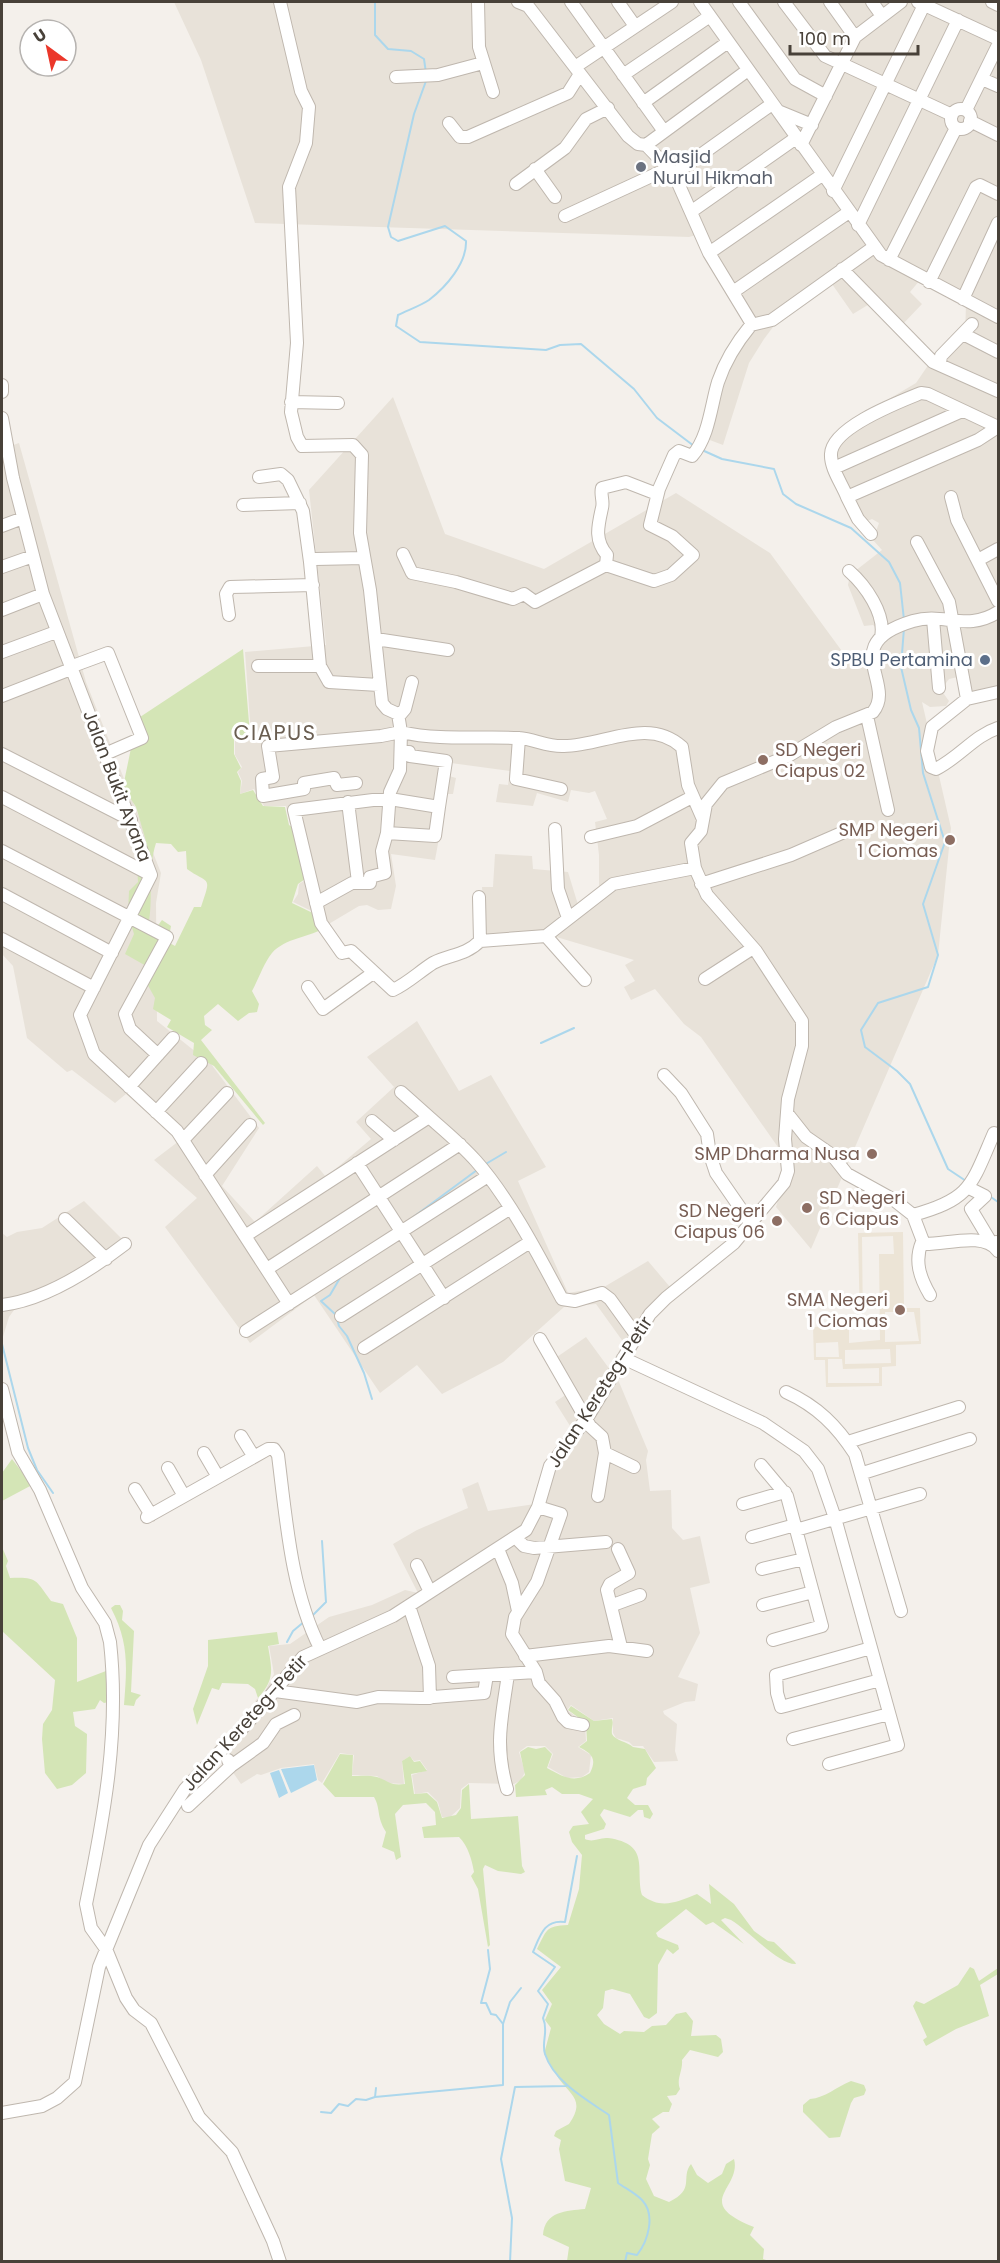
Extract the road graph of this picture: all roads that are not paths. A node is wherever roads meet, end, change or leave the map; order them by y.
1 (280, 2) edge
2 (478, 2) edge
3 (518, 2) edge
4 (571, 2) edge
5 (618, 2) edge
6 (672, 2) edge
7 (700, 2) edge
8 (739, 2) edge
9 (784, 2) edge
10 (830, 2) edge
11 (872, 2) edge
12 (901, 2) edge
13 (992, 2) edge
14 (921, 3) edge
15 (999, 4) edge
16 (657, 5) edge
17 (710, 16) junction
18 (882, 16) junction
19 (958, 20) junction
20 (635, 26) junction
21 (855, 37) junction
22 (999, 39) edge
23 (728, 42) junction
24 (999, 45) edge
25 (603, 48) junction
26 (483, 63) junction
27 (842, 64) junction
28 (748, 70) junction
29 (578, 71) junction
30 (623, 75) junction
31 (396, 77) dead end
32 (982, 78) junction
33 (885, 83) junction
34 (999, 86) edge
35 (493, 92) dead end
36 (826, 96) junction
37 (920, 100) junction
38 (643, 103) junction
39 (608, 108) junction
40 (774, 108) junction
41 (952, 115) junction
42 (968, 116) junction
43 (449, 123) dead end
44 (812, 125) junction
45 (956, 128) junction
46 (663, 130) junction
47 (999, 135) edge
48 (799, 141) junction
49 (646, 145) junction
50 (536, 169) junction
51 (672, 171) junction
52 (822, 175) junction
53 (516, 184) dead end
54 (833, 190) junction
55 (999, 194) edge
56 (555, 197) dead end
57 (692, 212) junction
58 (849, 212) junction
59 (565, 216) dead end
60 (999, 223) edge
61 (858, 225) junction
62 (874, 247) junction
63 (709, 253) junction
64 (889, 260) junction
65 (842, 269) junction
66 (929, 282) junction
67 (733, 292) junction
68 (963, 299) junction
69 (997, 312) edge
70 (752, 324) junction
71 (972, 324) dead end
72 (963, 334) junction
73 (999, 352) edge
74 (940, 363) junction
75 (2, 385) edge
76 (999, 391) edge
77 (2, 392) edge
78 (291, 402) junction
79 (338, 403) dead end
80 (962, 411) junction
81 (2, 418) edge
82 (998, 427) edge
83 (834, 468) junction
84 (259, 477) dead end
85 (657, 494) junction
86 (847, 497) junction
87 (951, 498) dead end
88 (300, 503) junction
89 (243, 505) dead end
90 (23, 518) junction
91 (2, 526) edge
92 (871, 534) dead end
93 (917, 542) dead end
94 (999, 549) edge
95 (403, 554) dead end
96 (33, 556) junction
97 (364, 558) junction
98 (978, 560) junction
99 (310, 562) junction
100 (606, 564) junction
101 (2, 567) edge
102 (849, 571) dead end
103 (313, 585) junction
104 (43, 594) junction
105 (999, 601) edge
106 (2, 610) edge
107 (999, 612) edge
108 (229, 615) dead end
109 (933, 619) junction
110 (953, 621) junction
111 (56, 632) junction
112 (881, 637) junction
113 (376, 639) junction
114 (448, 650) dead end
115 (2, 652) edge
116 (258, 666) dead end
117 (320, 666) junction
118 (71, 668) junction
119 (412, 682) dead end
120 (379, 685) junction
121 (939, 688) dead end
122 (999, 692) edge
123 (2, 696) edge
124 (967, 699) junction
125 (399, 716) junction
126 (867, 716) junction
127 (999, 728) edge
128 (401, 732) junction
129 (519, 738) junction
130 (401, 752) junction
131 (2, 754) edge
132 (105, 754) junction
133 (356, 783) dead end
134 (561, 789) dead end
135 (692, 797) junction
136 (2, 798) edge
137 (388, 800) junction
138 (348, 802) junction
139 (439, 807) junction
140 (888, 810) dead end
141 (702, 817) junction
142 (131, 820) junction
143 (555, 829) dead end
144 (844, 832) dead end
145 (387, 833) junction
146 (591, 837) dead end
147 (2, 851) edge
148 (695, 868) junction
149 (151, 875) junction
150 (358, 882) junction
151 (701, 884) junction
152 (2, 894) edge
153 (479, 897) dead end
154 (316, 903) junction
155 (131, 918) junction
156 (568, 918) junction
157 (546, 936) junction
158 (2, 939) edge
159 (480, 941) junction
160 (753, 948) junction
161 (112, 953) junction
162 (373, 973) junction
163 (705, 979) dead end
164 (585, 980) dead end
165 (308, 987) dead end
166 (94, 988) junction
167 (173, 1038) dead end
168 (158, 1055) junction
169 (201, 1063) dead end
170 (664, 1075) dead end
171 (129, 1087) junction
172 (400, 1092) dead end
173 (227, 1093) dead end
174 (156, 1112) junction
175 (787, 1113) junction
176 (429, 1117) junction
177 (372, 1121) dead end
178 (250, 1125) dead end
179 (994, 1133) dead end
180 (183, 1140) junction
181 (394, 1140) junction
182 (460, 1144) junction
183 (357, 1163) junction
184 (205, 1175) junction
185 (488, 1176) junction
186 (971, 1183) junction
187 (378, 1197) junction
188 (509, 1209) junction
189 (913, 1215) junction
190 (65, 1219) dead end
191 (752, 1225) junction
192 (401, 1231) junction
193 (245, 1236) junction
194 (530, 1242) junction
195 (922, 1242) junction
196 (125, 1244) dead end
197 (996, 1245) edge
198 (106, 1259) junction
199 (422, 1264) junction
200 (267, 1269) junction
201 (930, 1295) dead end
202 (444, 1298) junction
203 (289, 1304) junction
204 (2, 1305) edge
205 (341, 1316) dead end
206 (246, 1331) dead end
207 (636, 1335) junction
208 (540, 1339) dead end
209 (364, 1347) dead end
210 (623, 1358) junction
211 (2, 1389) edge
212 (786, 1392) dead end
213 (959, 1407) dead end
214 (587, 1418) junction
215 (241, 1436) dead end
216 (970, 1439) dead end
217 (848, 1442) junction
218 (605, 1453) junction
219 (204, 1454) dead end
220 (254, 1457) junction
221 (761, 1465) dead end
222 (634, 1467) dead end
223 (168, 1468) dead end
224 (863, 1473) junction
225 (218, 1477) junction
226 (135, 1488) dead end
227 (785, 1492) junction
228 (920, 1494) dead end
229 (184, 1496) junction
230 (598, 1496) dead end
231 (743, 1504) dead end
232 (538, 1507) junction
233 (873, 1508) junction
234 (835, 1518) junction
235 (795, 1528) junction
236 (752, 1537) dead end
237 (516, 1538) junction
238 (606, 1542) dead end
239 (550, 1548) junction
240 (498, 1549) junction
241 (618, 1549) dead end
242 (804, 1559) junction
243 (417, 1565) dead end
244 (762, 1569) dead end
245 (430, 1592) junction
246 (813, 1592) junction
247 (640, 1595) dead end
248 (409, 1605) junction
249 (613, 1605) junction
250 (763, 1605) dead end
251 (518, 1611) junction
252 (901, 1611) dead end
253 (773, 1640) dead end
254 (621, 1647) junction
255 (320, 1648) junction
256 (871, 1648) junction
257 (647, 1651) dead end
258 (525, 1656) junction
259 (536, 1672) junction
260 (508, 1674) junction
261 (487, 1675) junction
262 (453, 1677) dead end
263 (880, 1680) junction
264 (276, 1691) junction
265 (430, 1698) junction
266 (889, 1713) junction
267 (294, 1715) dead end
268 (583, 1725) dead end
269 (793, 1739) dead end
270 (223, 1748) junction
271 (829, 1764) dead end
272 (231, 1766) junction
273 (507, 1789) dead end
274 (188, 1806) dead end
275 (106, 1949) junction
276 (2, 2113) edge
277 (280, 2262) edge

1 - 78 street
2 - 26 street
3 - 29 street
4 - 25 street
5 - 20 street
6 - 16 street
7 - 17 street
8 - 36 street
9 - 27 street
10 - 21 street
11 - 18 street
12 - 18 street
13 - 15 street
14 - 19 street
14 - 33 street
16 - 20 street
17 - 23 street
17 - 30 street
18 - 21 street
19 - 22 street
19 - 37 street
20 - 25 street
21 - 27 street
23 - 28 street
23 - 38 street
24 - 32 street
25 - 29 street
25 - 30 street
26 - 31 street
26 - 35 street
27 - 33 street
27 - 36 street
28 - 40 street
28 - 46 street
29 - 39 street
29 - 43 street
30 - 38 street
32 - 34 street
32 - 42 street
33 - 37 street
33 - 54 street
36 - 44 street
37 - 41 street
37 - 61 street
38 - 46 street
39 - 49 street
39 - 50 street
40 - 44 street
40 - 48 street
40 - 51 street
41 - 42 street
41 - 45 street
42 - 45 street
42 - 47 street
44 - 48 street
45 - 64 street
46 - 49 street
48 - 52 street
48 - 57 street
49 - 51 street
50 - 53 street
50 - 56 street
51 - 57 street
51 - 59 street
52 - 54 street
52 - 63 street
54 - 58 street
55 - 66 street
57 - 63 street
58 - 61 street
58 - 67 street
60 - 68 street
61 - 62 street
62 - 64 street
62 - 65 street
63 - 67 street
64 - 66 street
65 - 70 street
65 - 74 street
66 - 68 street
67 - 70 street
68 - 69 street
70 - 85 street
71 - 72 street
72 - 73 street
72 - 74 street
74 - 76 street
75 - 77 street
78 - 79 street
78 - 97 street
80 - 82 street
80 - 83 street
80 - 83 street
81 - 90 street, Jalan Bukit Ayana
82 - 86 street
83 - 86 street
84 - 88 street
85 - 100 street
85 - 100 street
86 - 92 street
87 - 98 street
88 - 89 street
88 - 99 street
90 - 91 street
90 - 96 street, Jalan Bukit Ayana
93 - 110 street
94 - 98 street
95 - 100 street
96 - 101 street
96 - 104 street, Jalan Bukit Ayana
97 - 99 street
97 - 113 street
98 - 105 street
99 - 103 street
102 - 112 street
103 - 108 street
103 - 117 street
104 - 106 street
104 - 111 street, Jalan Bukit Ayana
107 - 110 street
109 - 110 street
109 - 112 street
109 - 121 street
110 - 124 street
111 - 115 street
111 - 118 street, Jalan Bukit Ayana
112 - 126 street
113 - 114 street
113 - 120 street
116 - 117 street
117 - 120 street
118 - 123 street
118 - 132 street, Jalan Bukit Ayana
118 - 132 street
119 - 125 street
120 - 125 street
122 - 124 street
124 - 127 street
125 - 128 street
126 - 140 street
126 - 141 street, Jalan Kereteg–Petir
128 - 129 street
128 - 130 street
128 - 133 street
129 - 134 street
129 - 135 street
130 - 137 street
130 - 139 street
131 - 142 street
132 - 142 street, Jalan Bukit Ayana
135 - 141 street
135 - 146 street
136 - 149 street
137 - 138 street
137 - 139 street
137 - 145 street
138 - 150 street
138 - 154 street
139 - 145 street
141 - 148 street, Jalan Kereteg–Petir
142 - 149 street, Jalan Bukit Ayana
143 - 156 street
144 - 151 street
145 - 150 street
147 - 155 street
148 - 151 street, Jalan Kereteg–Petir
148 - 156 street
149 - 155 street, Jalan Bukit Ayana
150 - 154 street
151 - 160 street, Jalan Kereteg–Petir
152 - 161 street
153 - 159 street
154 - 162 street
155 - 161 street, Jalan Bukit Ayana
155 - 168 street
156 - 157 street
157 - 159 street
157 - 164 street
158 - 166 street
159 - 162 street
160 - 163 street
160 - 175 street, Jalan Kereteg–Petir
161 - 166 street, Jalan Bukit Ayana
162 - 165 street
166 - 171 street, Jalan Bukit Ayana
167 - 168 street
168 - 171 street
169 - 174 street
170 - 191 street
171 - 174 street, Jalan Bukit Ayana
172 - 176 street
173 - 180 street
174 - 180 street, Jalan Bukit Ayana
175 - 189 street
175 - 191 street, Jalan Kereteg–Petir
176 - 181 street
176 - 182 street
177 - 181 street
178 - 184 street
179 - 186 street
180 - 184 street, Jalan Bukit Ayana
181 - 183 street
182 - 185 street
182 - 187 street
183 - 187 street
183 - 193 street
184 - 193 street, Jalan Bukit Ayana
185 - 188 street
185 - 192 street
186 - 189 street
186 - 197 street
187 - 192 street
187 - 200 street
188 - 194 street
188 - 199 street
189 - 195 street
190 - 198 street
191 - 207 street, Jalan Kereteg–Petir
192 - 199 street
192 - 203 street
193 - 200 street, Jalan Bukit Ayana
194 - 202 street
194 - 207 street
195 - 197 street
195 - 201 street
196 - 198 street
198 - 204 street
199 - 202 street
199 - 205 street
200 - 203 street, Jalan Bukit Ayana
202 - 209 street
203 - 206 street
207 - 210 street, Jalan Kereteg–Petir
208 - 214 street
210 - 214 street, Jalan Kereteg–Petir
210 - 234 street
211 - 275 street
212 - 217 street
213 - 217 street
214 - 218 street
214 - 232 street, Jalan Kereteg–Petir
215 - 220 street
216 - 224 street
217 - 224 street
218 - 222 street
218 - 230 street
219 - 225 street
220 - 225 street
220 - 255 street
221 - 227 street
223 - 229 street
224 - 233 street
225 - 229 street
226 - 229 street
227 - 231 street
227 - 235 street
228 - 233 street
232 - 237 street, Jalan Kereteg–Petir
232 - 239 street
233 - 234 street
233 - 252 street
234 - 235 street
234 - 256 street
235 - 236 street
235 - 242 street
237 - 239 street
237 - 240 street, Jalan Kereteg–Petir
238 - 239 street
239 - 251 street
240 - 245 street, Jalan Kereteg–Petir
240 - 251 street
241 - 249 street
242 - 244 street
242 - 246 street
243 - 245 street
245 - 248 street, Jalan Kereteg–Petir
246 - 250 street
246 - 253 street
247 - 249 street
248 - 255 street, Jalan Kereteg–Petir
248 - 265 street
249 - 254 street
251 - 258 street
254 - 257 street
254 - 258 street
255 - 264 street, Jalan Kereteg–Petir
256 - 263 street
256 - 263 street
258 - 259 street
259 - 260 street
259 - 268 street
260 - 261 street
260 - 273 street
261 - 262 street
261 - 265 street
263 - 266 street
264 - 265 street
264 - 270 street, Jalan Kereteg–Petir
266 - 269 street
266 - 271 street
267 - 272 street
270 - 272 street
270 - 275 street, Jalan Kereteg–Petir
272 - 274 street
275 - 276 street, Jalan Kereteg–Petir
275 - 277 street

